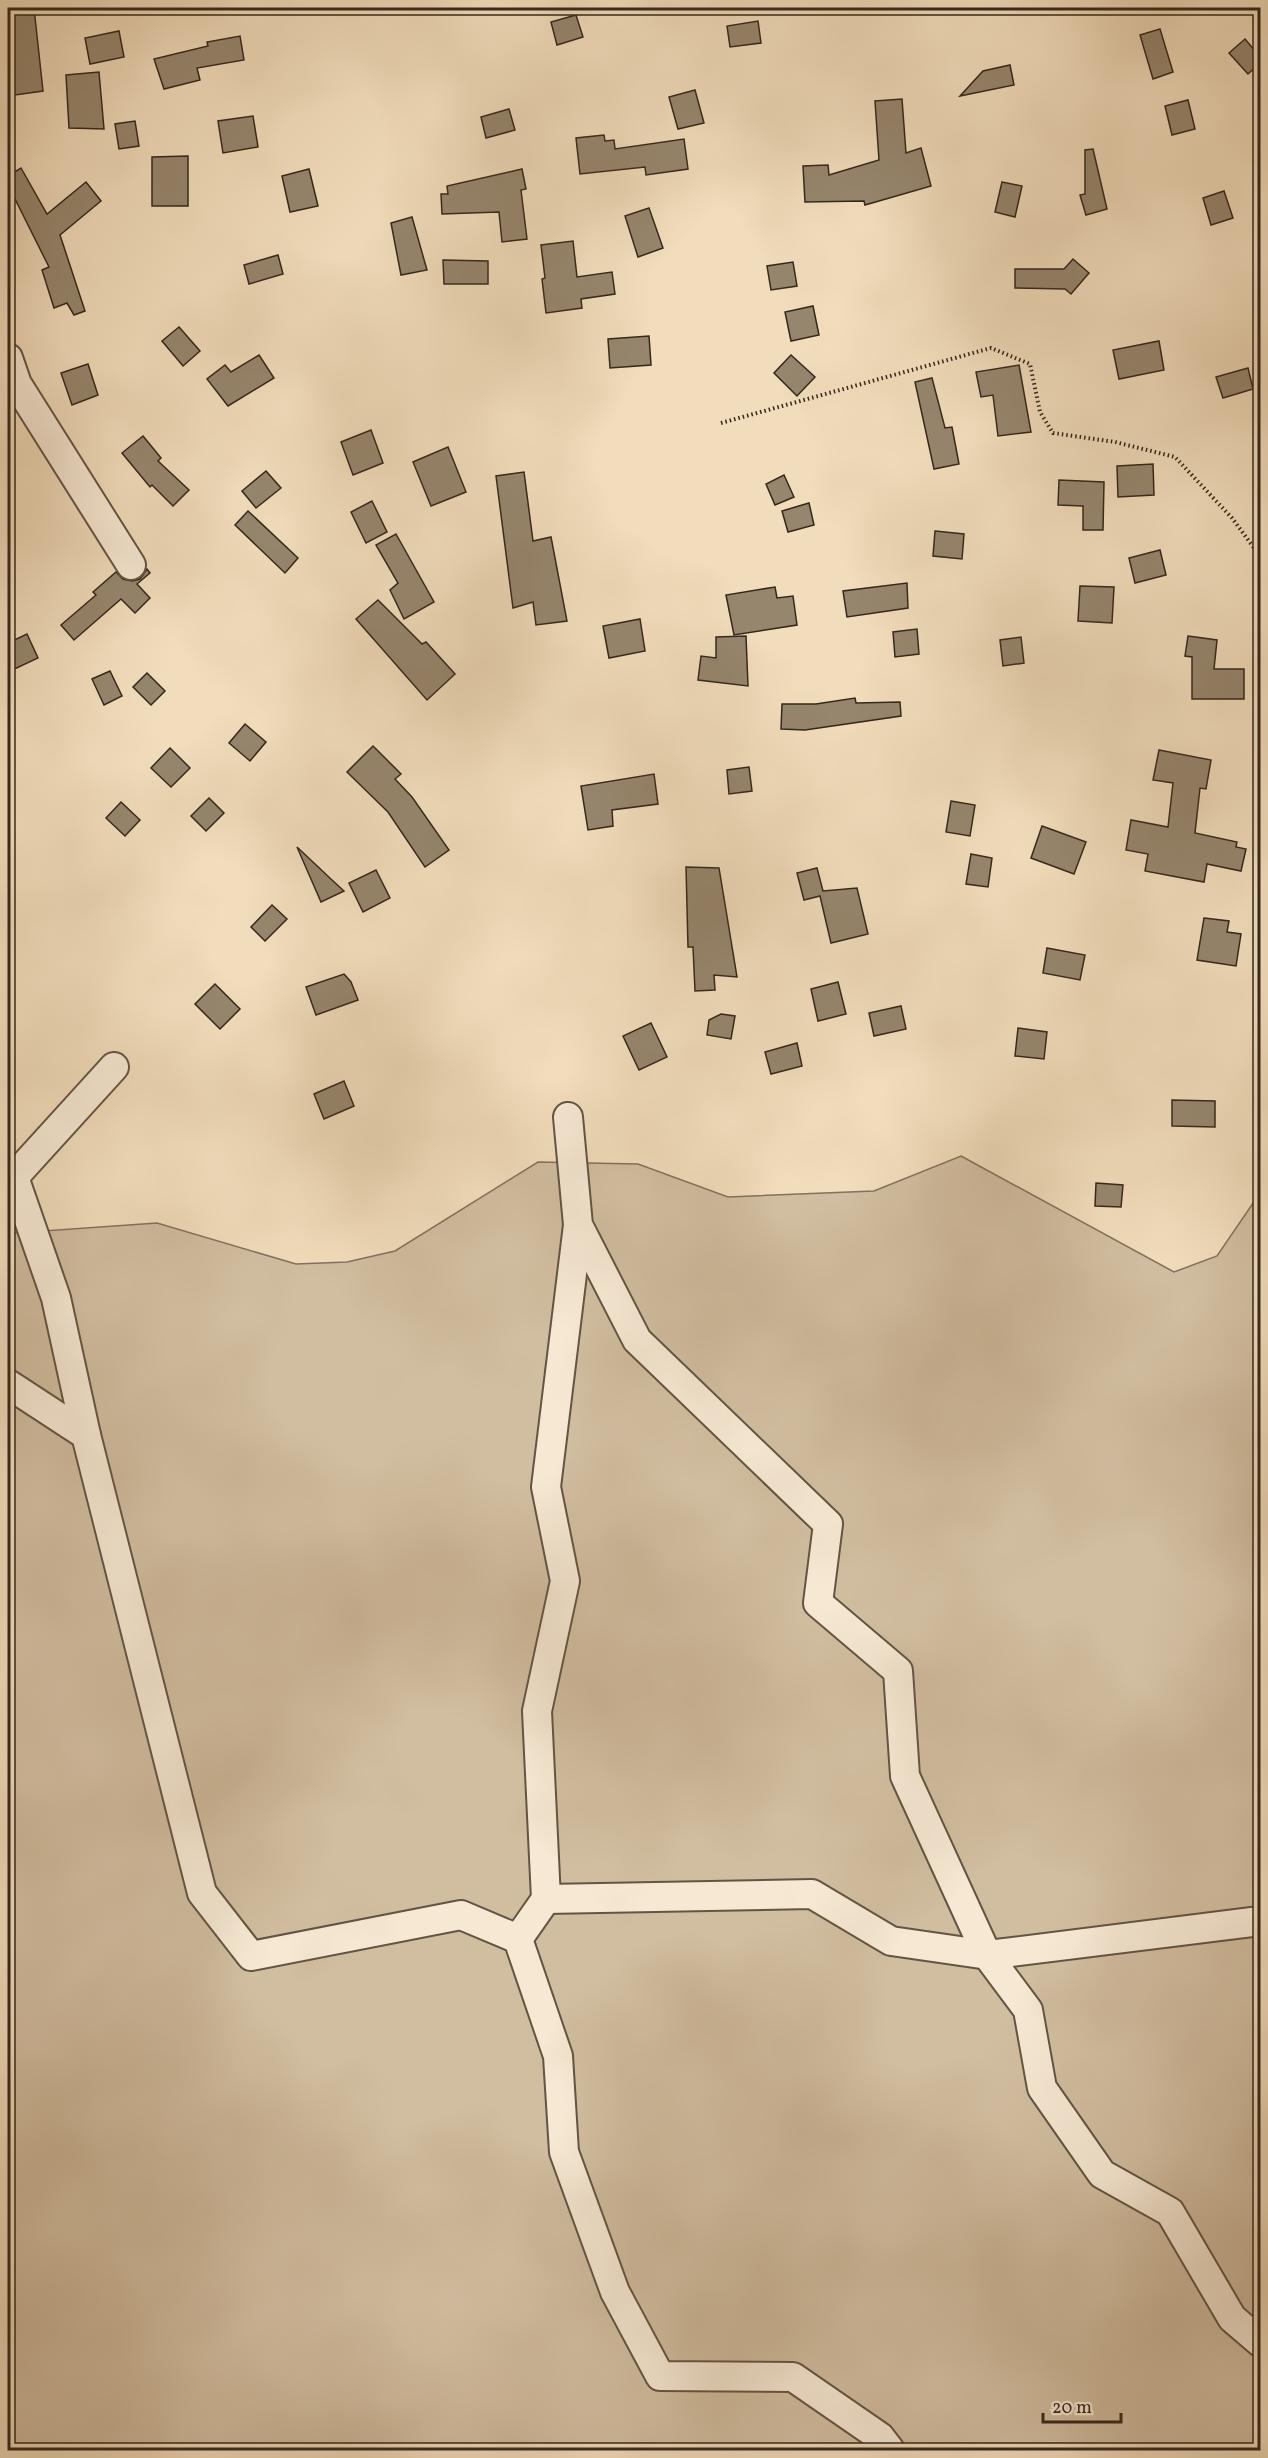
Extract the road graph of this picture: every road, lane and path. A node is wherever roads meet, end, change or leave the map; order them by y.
1 (8, 358) edge
2 (721, 423) dead end
3 (1260, 556) edge
4 (131, 565) dead end
5 (114, 1067) dead end
6 (568, 1117) dead end
7 (11, 1170) edge
8 (578, 1225) junction
9 (8, 1384) edge
10 (86, 1435) junction
11 (546, 1899) junction
12 (1260, 1921) edge
13 (518, 1939) junction
14 (987, 1955) junction
15 (1260, 2342) edge
16 (890, 2446) edge

1 - 4 street
2 - 3 path
5 - 7 street
6 - 8 street
7 - 10 street
8 - 11 street
8 - 14 street
9 - 10 street
10 - 13 street
11 - 13 street
11 - 14 street
12 - 14 street
13 - 16 street
14 - 15 street

